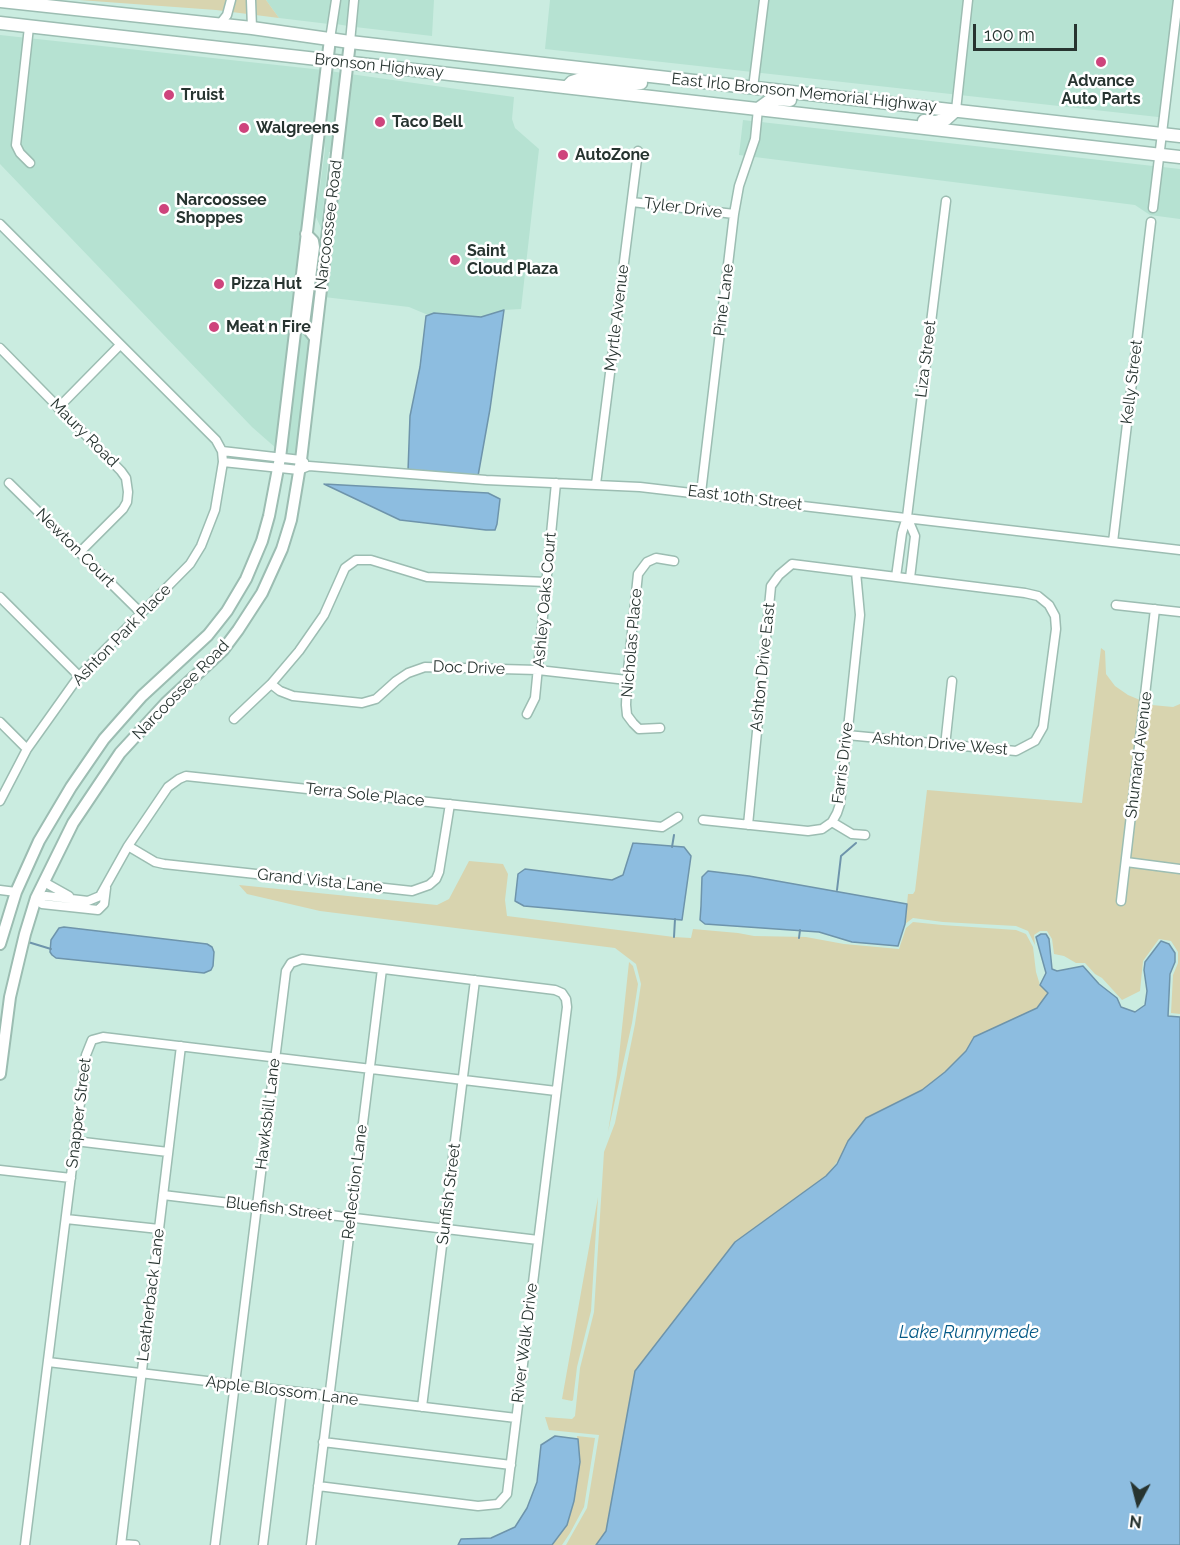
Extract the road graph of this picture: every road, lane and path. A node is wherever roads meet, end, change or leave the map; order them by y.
1 (231, 0) edge
2 (251, 0) edge
3 (336, 0) edge
4 (354, 0) edge
5 (764, 0) edge
6 (969, 0) edge
7 (1178, 0) edge
8 (0, 2) edge
9 (0, 7) edge
10 (99, 11) junction
11 (0, 23) edge
12 (220, 24) junction
13 (29, 27) junction
14 (252, 28) junction
15 (330, 39) junction
16 (350, 42) junction
17 (429, 51) joint
18 (328, 60) junction
19 (347, 63) junction
20 (684, 80) junction
21 (567, 87) junction
22 (753, 88) junction
23 (908, 105) junction
24 (758, 109) junction
25 (956, 110) junction
26 (794, 113) junction
27 (1162, 134) junction
28 (1180, 136) edge
29 (638, 151) dead end
30 (1159, 154) junction
31 (1180, 157) edge
32 (30, 163) dead end
33 (946, 201) dead end
34 (632, 202) junction
35 (1153, 208) dead end
36 (734, 214) junction
37 (1151, 222) dead end
38 (0, 225) edge
39 (306, 234) junction
40 (315, 338) junction
41 (120, 345) junction
42 (0, 348) edge
43 (58, 408) junction
44 (222, 451) junction
45 (223, 462) junction
46 (279, 463) junction
47 (303, 465) junction
48 (9, 483) dead end
49 (556, 483) junction
50 (596, 484) junction
51 (701, 493) junction
52 (907, 517) junction
53 (1113, 542) junction
54 (1180, 550) edge
55 (80, 552) junction
56 (674, 561) dead end
57 (856, 573) junction
58 (896, 577) junction
59 (910, 578) junction
60 (546, 582) junction
61 (0, 597) edge
62 (1116, 605) dead end
63 (1155, 609) junction
64 (1180, 612) edge
65 (141, 613) junction
66 (538, 670) junction
67 (79, 676) junction
68 (627, 680) junction
69 (952, 681) dead end
70 (271, 684) junction
71 (527, 714) dead end
72 (234, 719) dead end
73 (0, 722) edge
74 (660, 728) dead end
75 (847, 735) junction
76 (945, 746) junction
77 (27, 749) junction
78 (0, 801) edge
79 (450, 804) junction
80 (678, 817) dead end
81 (703, 820) dead end
82 (832, 822) junction
83 (748, 825) junction
84 (865, 835) dead end
85 (128, 846) junction
86 (1126, 862) junction
87 (1180, 868) edge
88 (44, 882) junction
89 (106, 885) junction
90 (0, 890) edge
91 (16, 892) junction
92 (36, 898) junction
93 (72, 898) junction
94 (1121, 901) dead end
95 (0, 944) edge
96 (382, 969) junction
97 (475, 980) junction
98 (566, 999) joint
99 (181, 1046) junction
100 (276, 1057) junction
101 (369, 1069) junction
102 (0, 1074) edge
103 (463, 1080) junction
104 (556, 1091) junction
105 (75, 1141) junction
106 (168, 1152) junction
107 (0, 1170) edge
108 (71, 1178) junction
109 (163, 1195) junction
110 (257, 1206) junction
111 (351, 1217) junction
112 (66, 1219) junction
113 (159, 1229) junction
114 (445, 1229) junction
115 (538, 1240) junction
116 (48, 1362) junction
117 (141, 1374) junction
118 (235, 1385) junction
119 (282, 1390) junction
120 (328, 1396) junction
121 (422, 1407) junction
122 (516, 1418) junction
123 (323, 1442) junction
124 (511, 1465) junction
125 (318, 1486) junction
126 (122, 1544) edge
127 (25, 1545) edge
128 (135, 1545) edge
129 (215, 1545) edge
130 (263, 1545) edge
131 (311, 1545) edge

1 - 12 street
2 - 14 street
3 - 15 street
4 - 16 street
5 - 22 street
6 - 25 street
7 - 27 street
8 - 10 highway, Bronson Highway
9 - 10 highway
10 - 12 highway, Bronson Highway
11 - 13 highway, Bronson Highway
12 - 14 highway, Bronson Highway
13 - 18 highway, Bronson Highway
13 - 32 street
14 - 15 highway, Bronson Highway
15 - 16 highway, Bronson Highway
15 - 18 main road, Narcoossee Road
16 - 17 highway, Bronson Highway
16 - 19 main road, Narcoossee Road
17 - 20 highway, East Irlo Bronson Memorial Highway
18 - 19 highway, Bronson Highway
18 - 39 main road, Narcoossee Road
19 - 21 highway, Bronson Highway
19 - 40 main road, Narcoossee Road
20 - 21 highway
20 - 22 highway, East Irlo Bronson Memorial Highway
21 - 24 highway, Bronson Highway
22 - 23 highway, East Irlo Bronson Memorial Highway
23 - 24 highway
23 - 25 highway, East Irlo Bronson Memorial Highway
24 - 26 highway, East Irlo Bronson Memorial Highway
24 - 36 street, Pine Lane
25 - 26 highway
25 - 27 highway, East Irlo Bronson Memorial Highway
26 - 30 highway, East Irlo Bronson Memorial Highway
27 - 28 highway, East Irlo Bronson Memorial Highway
27 - 30 street
29 - 34 street, Myrtle Avenue
30 - 31 highway, East Irlo Bronson Memorial Highway
30 - 35 street
33 - 52 street, Liza Street
34 - 36 street, Tyler Drive
34 - 50 street, Myrtle Avenue
36 - 51 street, Pine Lane
37 - 53 street, Kelly Street
38 - 41 street
39 - 40 main road
39 - 46 main road, Narcoossee Road
40 - 47 main road, Narcoossee Road
41 - 43 street
41 - 44 street
42 - 43 street, Maury Road
43 - 55 street, Maury Road
44 - 45 street, Ashton Park Place
44 - 46 street
45 - 46 street
45 - 65 street, Ashton Park Place
46 - 47 street, East 10th Street
46 - 91 main road, Narcoossee Road
47 - 49 street, East 10th Street
47 - 88 main road, Narcoossee Road
48 - 55 street, Newton Court
49 - 50 street, East 10th Street
49 - 60 street, Ashley Oaks Court
50 - 51 street, East 10th Street
51 - 52 street, East 10th Street
52 - 53 street, East 10th Street
52 - 58 street
52 - 59 street
53 - 54 street, East 10th Street
55 - 65 street, Newton Court
56 - 68 street, Nicholas Place
57 - 58 street, Ashton Drive East
57 - 75 street, Farris Drive
57 - 83 street, Ashton Drive East
58 - 59 street, Ashton Drive East
59 - 76 street, Ashton Drive West
60 - 66 street, Ashley Oaks Court
60 - 70 street
61 - 67 street
62 - 63 street
63 - 64 street
63 - 86 street, Shumard Avenue
65 - 67 street, Ashton Park Place
66 - 68 street, Doc Drive
66 - 70 street, Doc Drive
66 - 71 street, Ashley Oaks Court
67 - 77 street, Ashton Park Place
68 - 74 street, Nicholas Place
69 - 76 street
70 - 72 street
73 - 77 street
75 - 76 street, Ashton Drive West
75 - 82 street, Farris Drive
77 - 78 street, Ashton Park Place
79 - 80 street, Terra Sole Place
79 - 85 street, Terra Sole Place
79 - 85 street, Grand Vista Lane
81 - 83 street, Farris Drive
82 - 83 street, Farris Drive
82 - 84 street
85 - 89 street, Terra Sole Place
86 - 87 street
86 - 94 street, Shumard Avenue
88 - 92 main road, Narcoossee Road
88 - 93 street
89 - 92 street, Terra Sole Place
89 - 93 street, Terra Sole Place
90 - 91 street
91 - 92 main road
91 - 95 main road, Narcoossee Road
92 - 93 street, Terra Sole Place
92 - 102 main road, Narcoossee Road
96 - 97 street, Hawksbill Lane
96 - 100 street, Hawksbill Lane
96 - 101 street, Reflection Lane
97 - 98 street, Hawksbill Lane
97 - 103 street, Sunfish Street
98 - 104 street, River Walk Drive
99 - 100 street, Snapper Street
99 - 105 street, Snapper Street
99 - 106 street, Leatherback Lane
100 - 101 street, Snapper Street
100 - 110 street, Hawksbill Lane
101 - 103 street, Snapper Street
101 - 111 street, Reflection Lane
103 - 104 street, Snapper Street
103 - 114 street, Sunfish Street
104 - 115 street, River Walk Drive
105 - 106 street
105 - 108 street, Snapper Street
106 - 109 street, Leatherback Lane
107 - 108 street
108 - 112 street, Snapper Street
109 - 110 street, Bluefish Street
109 - 113 street, Leatherback Lane
110 - 111 street, Bluefish Street
110 - 118 street, Hawksbill Lane
111 - 114 street, Bluefish Street
111 - 120 street, Reflection Lane
112 - 113 street
112 - 116 street, Snapper Street
113 - 117 street, Leatherback Lane
114 - 115 street, Bluefish Street
114 - 121 street, Sunfish Street
115 - 122 street, River Walk Drive
116 - 117 street, Apple Blossom Lane
116 - 127 street, Snapper Street
117 - 118 street, Apple Blossom Lane
117 - 126 street, Leatherback Lane
118 - 119 street, Apple Blossom Lane
118 - 129 street, Hawksbill Lane
119 - 120 street, Apple Blossom Lane
119 - 130 street
120 - 121 street, Apple Blossom Lane
120 - 123 street, Reflection Lane
121 - 122 street, Apple Blossom Lane
122 - 124 street, River Walk Drive
123 - 124 street
123 - 125 street, Reflection Lane
124 - 125 street, River Walk Drive
125 - 131 street, Reflection Lane
126 - 128 street

